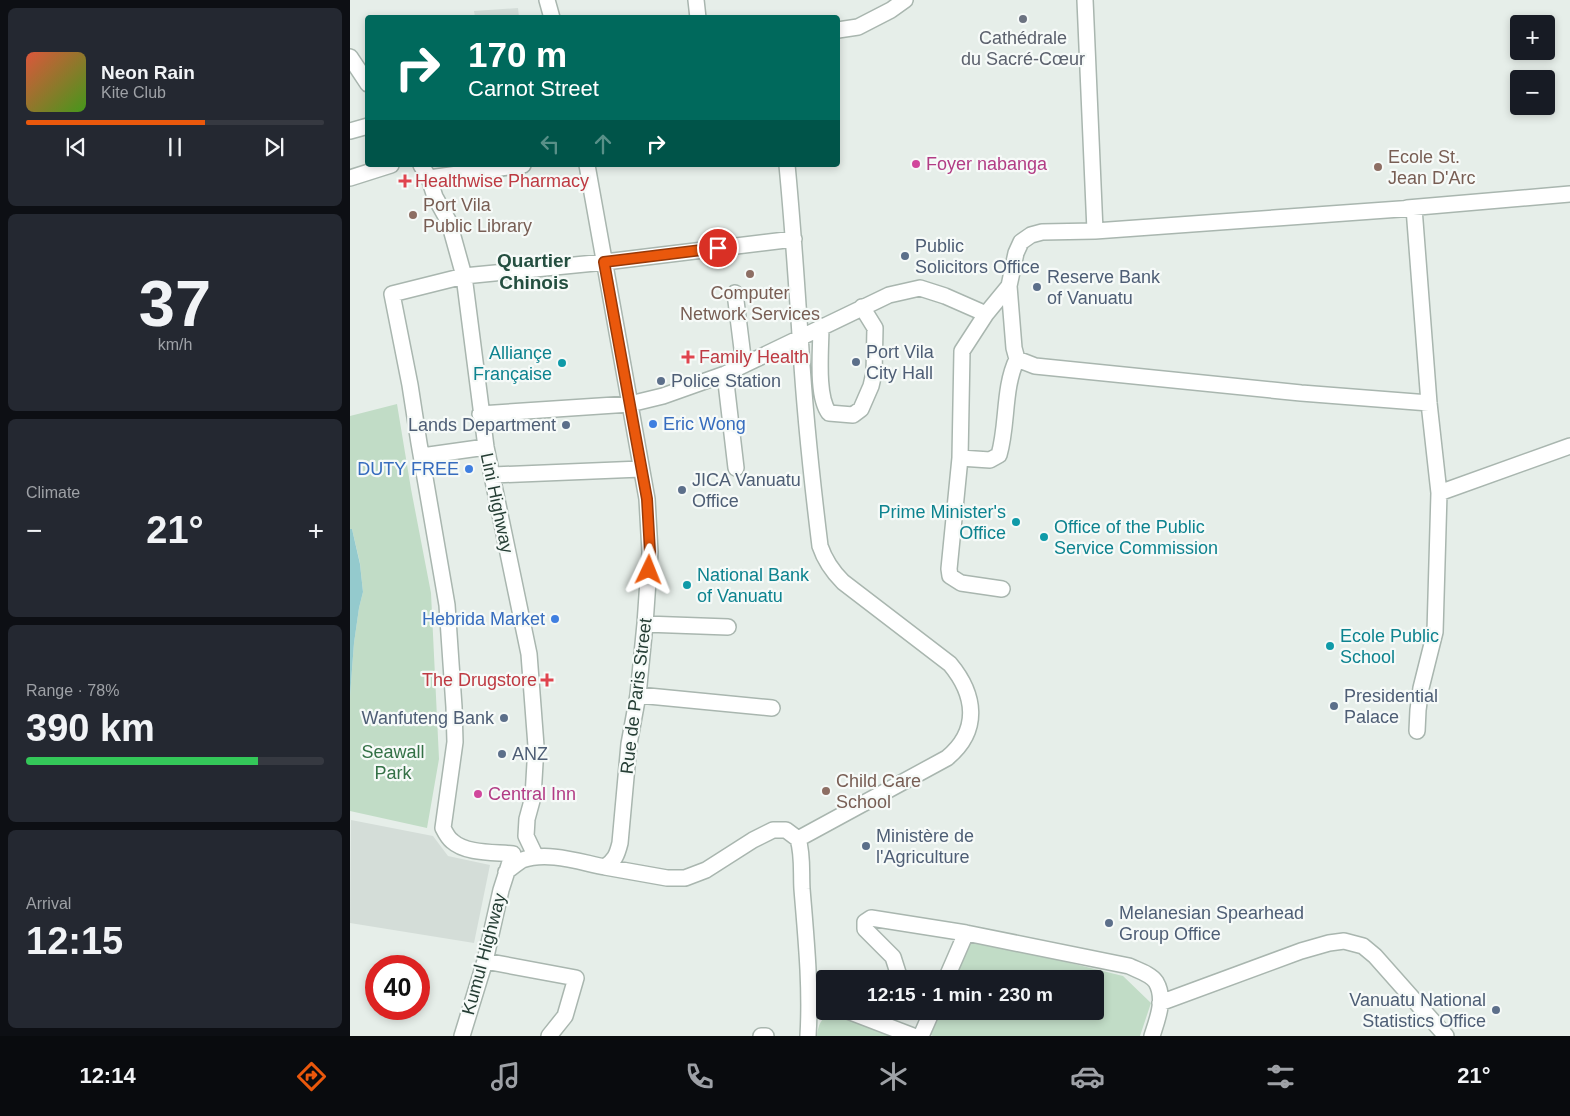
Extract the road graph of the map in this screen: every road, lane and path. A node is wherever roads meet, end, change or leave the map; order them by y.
1 (547, 0) edge
2 (696, 0) edge
3 (905, 0) edge
4 (1085, 0) edge
5 (551, 15) edge
6 (698, 15) edge
7 (840, 30) edge
8 (358, 64) edge
9 (365, 78) edge
10 (365, 127) edge
11 (350, 131) edge
12 (386, 167) edge
13 (422, 167) edge
14 (509, 167) edge
15 (586, 167) edge
16 (787, 167) edge
17 (350, 178) edge
18 (429, 178) junction
19 (1570, 194) edge
20 (1407, 208) junction
21 (1096, 231) junction
22 (794, 239) junction
23 (604, 262) junction
24 (464, 276) junction
25 (1009, 286) junction
26 (735, 293) dead end
27 (862, 307) junction
28 (986, 314) junction
29 (821, 326) junction
30 (800, 337) junction
31 (1017, 359) junction
32 (744, 364) junction
33 (725, 374) junction
34 (1429, 403) junction
35 (630, 404) junction
36 (480, 414) junction
37 (1570, 446) edge
38 (486, 447) junction
39 (960, 458) junction
40 (422, 460) junction
41 (736, 468) dead end
42 (641, 469) junction
43 (492, 475) junction
44 (1439, 493) junction
45 (1002, 589) dead end
46 (645, 624) junction
47 (728, 627) dead end
48 (638, 695) junction
49 (772, 708) dead end
50 (1417, 731) dead end
51 (527, 819) junction
52 (798, 839) junction
53 (620, 843) junction
54 (513, 854) junction
55 (536, 857) junction
56 (609, 864) junction
57 (637, 868) junction
58 (506, 872) junction
59 (966, 933) junction
60 (485, 961) junction
61 (897, 970) edge
62 (950, 970) edge
63 (816, 995) edge
64 (1160, 1003) junction
65 (816, 1007) edge
66 (891, 1020) edge
67 (928, 1020) edge
68 (462, 1036) edge
69 (549, 1036) edge
70 (761, 1036) edge
71 (766, 1036) edge
72 (808, 1036) edge
73 (913, 1036) edge
74 (921, 1036) edge
75 (1152, 1036) edge
76 (1446, 1036) edge

1 - 5 street
2 - 6 street
3 - 7 street
4 - 21 street
8 - 9 street
10 - 11 street
12 - 17 street
13 - 18 street, Lini Highway
14 - 18 street
15 - 23 street, Rue de Paris Street
16 - 22 street
18 - 24 street, Lini Highway
19 - 20 street
20 - 21 street
20 - 34 street
21 - 25 street
22 - 23 street
22 - 30 street
23 - 24 street
23 - 35 street, Rue de Paris Street
24 - 36 street, Lini Highway
24 - 40 street
25 - 28 street
25 - 31 street
26 - 32 street
27 - 28 street
27 - 29 street
27 - 29 street
28 - 39 street
29 - 30 street
30 - 32 street
30 - 52 street
31 - 34 street
31 - 39 street
32 - 33 street
33 - 35 street
33 - 41 street
34 - 44 street
35 - 36 street
35 - 42 street, Rue de Paris Street
36 - 38 street, Lini Highway
37 - 44 street
38 - 40 street
38 - 43 street, Lini Highway
39 - 45 street
40 - 54 street
42 - 43 street
42 - 46 street, Rue de Paris Street
43 - 51 street, Lini Highway
44 - 50 street
46 - 47 street
46 - 48 street, Rue de Paris Street
48 - 49 street
48 - 53 street, Rue de Paris Street
51 - 54 street, Lini Highway
51 - 55 street, Lini Highway
52 - 57 street
52 - 63 street
53 - 56 street, Rue de Paris Street
53 - 57 street
54 - 58 street, Lini Highway
55 - 56 street
55 - 58 street
56 - 57 street
58 - 60 street, Kumul Highway
59 - 61 street
59 - 62 street
59 - 64 street
60 - 68 street, Kumul Highway
60 - 69 street
64 - 75 street
64 - 76 street
65 - 72 street
66 - 73 street
67 - 74 street
70 - 71 street

